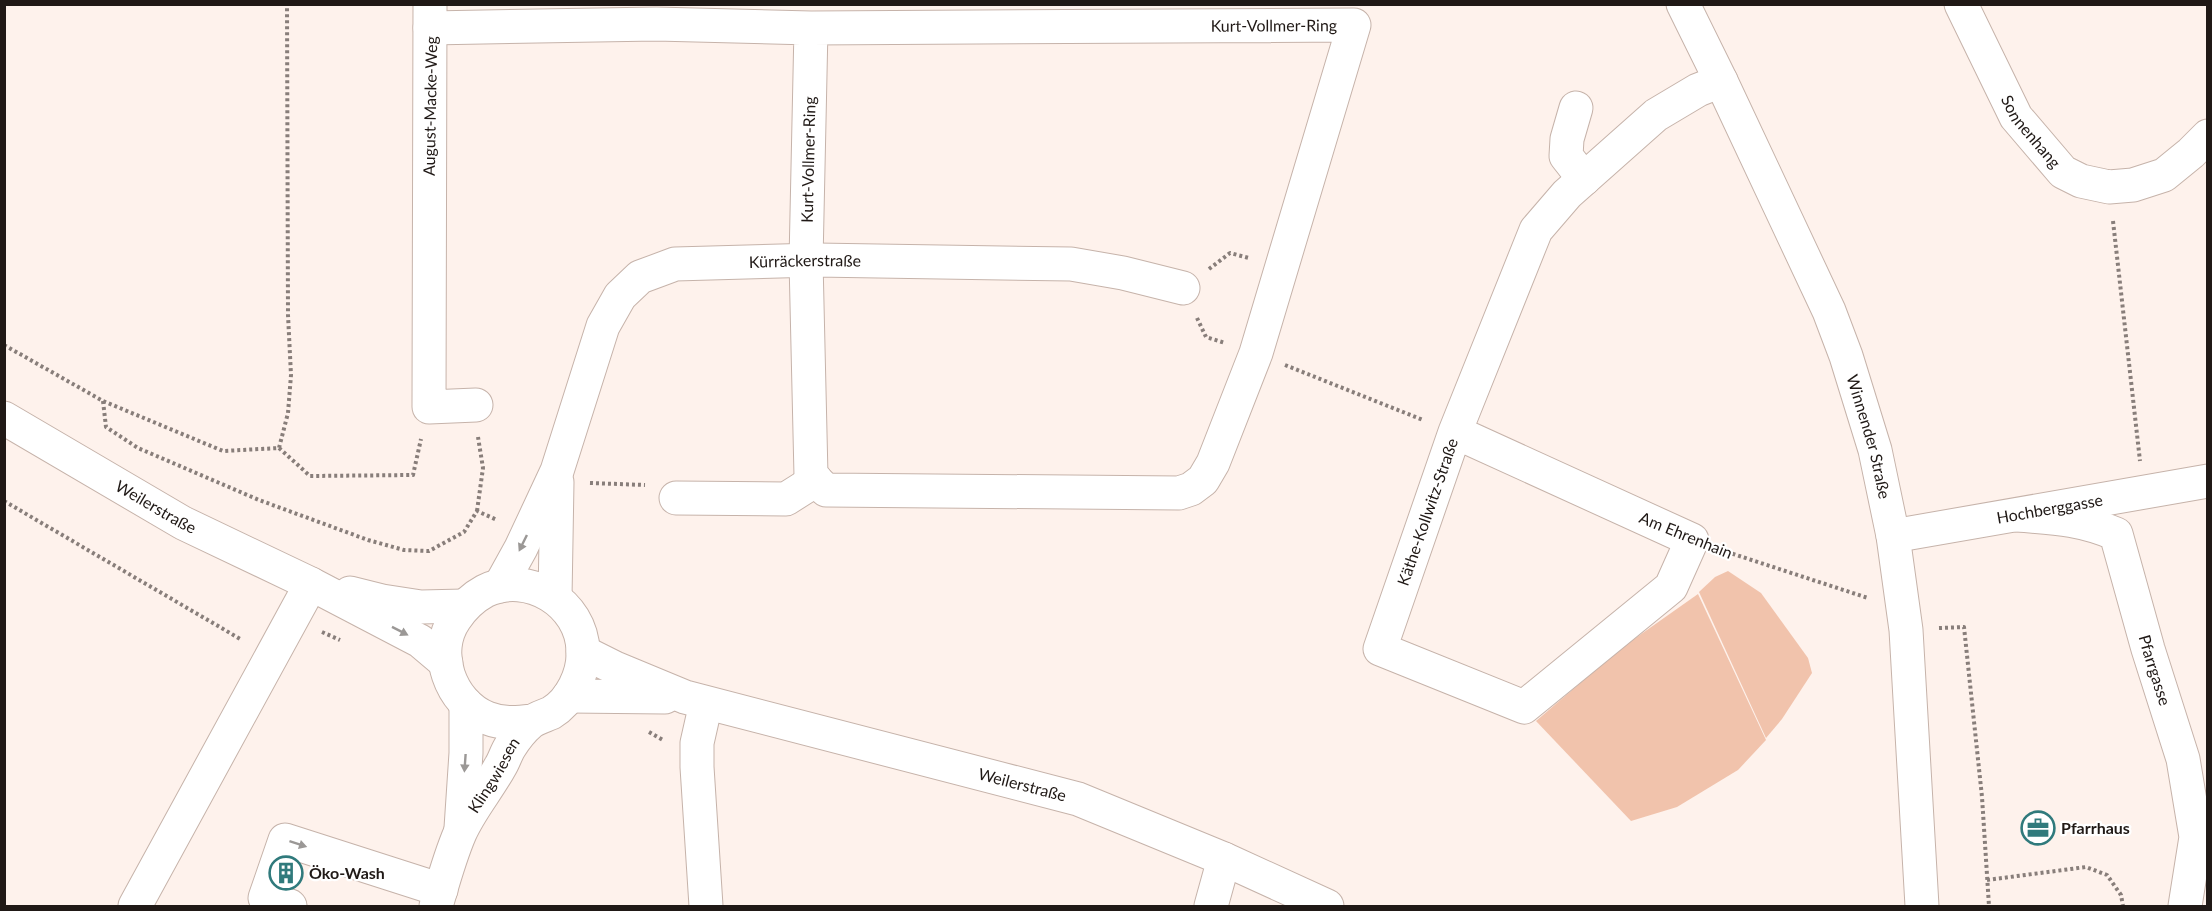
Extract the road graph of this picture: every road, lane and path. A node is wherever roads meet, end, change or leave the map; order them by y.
1 (286, 4) edge
2 (1683, 4) edge
3 (1961, 4) edge
4 (656, 14) edge
5 (1357, 15) edge
6 (430, 16) edge
7 (879, 16) edge
8 (1118, 16) edge
9 (810, 28) junction
10 (1721, 81) junction
11 (1576, 108) dead end
12 (2208, 136) edge
13 (1584, 179) junction
14 (2109, 187) junction
15 (806, 261) junction
16 (1281, 266) junction
17 (1183, 288) junction
18 (4, 345) edge
19 (1256, 353) junction
20 (104, 401) junction
21 (476, 405) joint
22 (429, 407) junction
23 (4, 418) edge
24 (1455, 432) junction
25 (279, 448) junction
26 (557, 471) junction
27 (592, 472) dead end
28 (816, 480) junction
29 (2208, 481) edge
30 (590, 483) junction
31 (588, 492) dead end
32 (2143, 493) junction
33 (676, 498) joint
34 (4, 501) edge
35 (477, 511) junction
36 (2017, 515) junction
37 (528, 533) junction
38 (1893, 536) junction
39 (1692, 540) junction
40 (311, 584) junction
41 (500, 586) junction
42 (555, 597) junction
43 (1872, 600) dead end
44 (464, 606) junction
45 (290, 620) junction
46 (1906, 630) junction
47 (342, 640) dead end
48 (583, 652) junction
49 (271, 657) junction
50 (446, 663) junction
51 (570, 696) junction
52 (696, 700) junction
53 (466, 704) junction
54 (531, 722) junction
55 (642, 729) dead end
56 (665, 741) dead end
57 (461, 832) junction
58 (1224, 859) junction
59 (1987, 880) junction
60 (438, 898) edge
61 (135, 906) edge
62 (290, 906) edge
63 (706, 906) edge
64 (1212, 906) edge
65 (1327, 906) edge
66 (1922, 906) edge
67 (1989, 906) edge
68 (2123, 906) edge
69 (2185, 906) edge

1 - 25 path
2 - 10 street, Winnender Straße
3 - 14 street, Sonnenhang
4 - 6 street, August-Macke-Weg
4 - 9 street, August-Macke-Weg
5 - 8 street, Kurt-Vollmer-Ring
5 - 16 street, Kurt-Vollmer-Ring
6 - 22 street, August-Macke-Weg
7 - 8 street, Kurt-Vollmer-Ring
7 - 9 street, Kurt-Vollmer-Ring
9 - 15 street, Kurt-Vollmer-Ring
10 - 13 street, Käthe-Kollwitz-Straße
10 - 38 street, Winnender Straße
11 - 13 street
12 - 14 street, Sonnenhang
13 - 24 street, Käthe-Kollwitz-Straße
14 - 32 path
15 - 17 street, Kürräckerstraße
15 - 26 street, Kürräckerstraße
15 - 28 street, Kurt-Vollmer-Ring
16 - 17 path
16 - 19 street, Kurt-Vollmer-Ring
17 - 19 path
18 - 20 path
19 - 24 path
19 - 28 street, Kurt-Vollmer-Ring
20 - 25 path
20 - 35 path
21 - 22 street
21 - 35 path
22 - 25 path
23 - 40 street, Weilerstraße
24 - 39 street, Am Ehrenhain
24 - 39 street, Käthe-Kollwitz-Straße
26 - 37 street, Kürräckerstraße
26 - 42 street, Kürräckerstraße
27 - 30 path
28 - 33 street
29 - 32 street, Hochberggasse
30 - 31 path
30 - 33 path
32 - 36 street, Hochberggasse
34 - 49 path
35 - 37 path
36 - 38 street, Hochberggasse
36 - 69 street, Pfarrgasse
37 -> 41 street, Kürräckerstraße
38 - 46 street, Winnender Straße
39 - 43 path, Am Ehrenhain
40 - 44 street, Weilerstraße
40 - 45 street
40 -> 50 street, Weilerstraße
41 - 42 street
41 - 44 street
42 - 48 street
44 - 50 street
45 - 47 path
45 - 49 street
46 - 59 path
46 - 66 street, Winnender Straße
48 - 51 street
48 - 52 street, Weilerstraße
49 - 61 street
50 - 53 street
51 - 52 street, Weilerstraße
51 - 54 street
52 - 58 street, Weilerstraße
52 - 63 street
53 - 54 street
53 -> 57 street, Klingwiesen
54 - 57 street, Klingwiesen
55 - 56 path
57 - 60 street, Klingwiesen
58 - 64 street
58 - 65 street, Weilerstraße
59 - 67 path
59 - 68 path
62 -> 60 street

